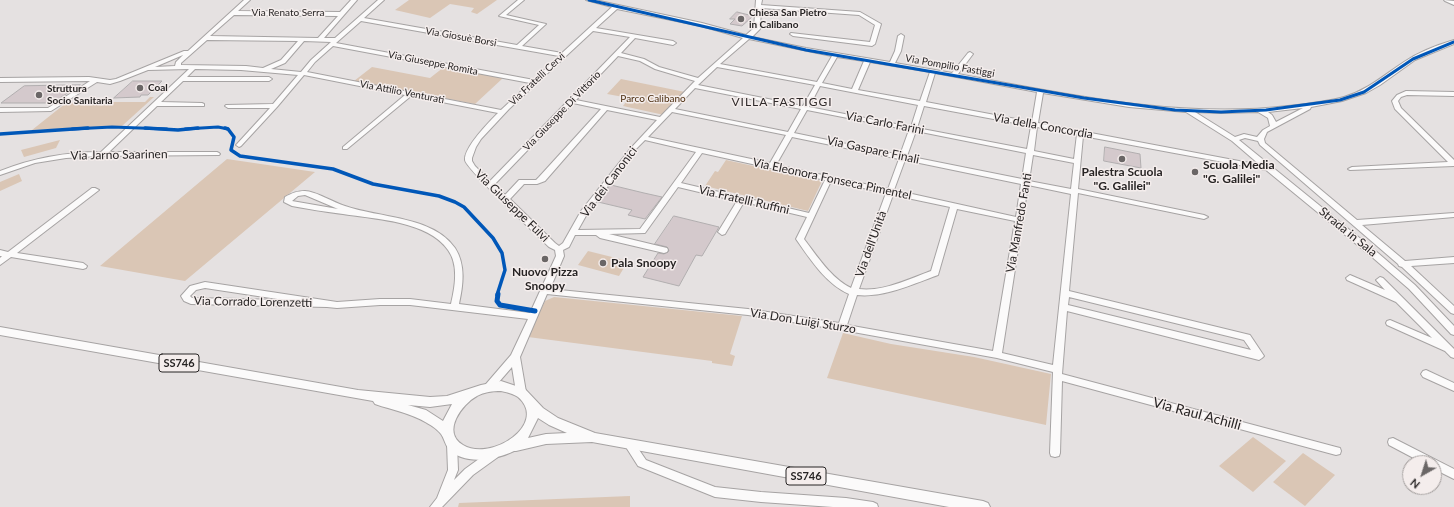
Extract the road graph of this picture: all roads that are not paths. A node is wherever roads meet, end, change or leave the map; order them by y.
1 (247, 0) edge
2 (354, 0) edge
3 (381, 0) edge
4 (521, 0) edge
5 (589, 0) edge
6 (1447, 0) edge
7 (759, 3) edge
8 (1454, 4) edge
9 (616, 7) junction
10 (233, 13) junction
11 (342, 14) junction
12 (359, 19) junction
13 (592, 29) junction
14 (793, 34) dead end
15 (634, 36) junction
16 (901, 36) dead end
17 (747, 37) junction
18 (205, 38) junction
19 (303, 39) junction
20 (320, 39) junction
21 (334, 42) junction
22 (1454, 42) edge
23 (673, 43) dead end
24 (518, 47) junction
25 (191, 51) junction
26 (617, 54) junction
27 (970, 54) dead end
28 (562, 55) junction
29 (835, 55) junction
30 (868, 60) junction
31 (892, 64) junction
32 (715, 65) junction
33 (182, 67) junction
34 (193, 68) junction
35 (241, 68) junction
36 (139, 70) junction
37 (933, 71) junction
38 (302, 74) junction
39 (954, 75) junction
40 (181, 79) junction
41 (269, 79) dead end
42 (0, 80) edge
43 (97, 80) junction
44 (700, 80) junction
45 (534, 82) junction
46 (819, 84) junction
47 (694, 86) junction
48 (854, 91) junction
49 (1040, 91) junction
50 (410, 94) junction
51 (1454, 94) edge
52 (572, 101) junction
53 (154, 104) junction
54 (922, 104) junction
55 (202, 105) dead end
56 (1313, 105) junction
57 (228, 106) dead end
58 (275, 106) junction
59 (606, 107) junction
60 (805, 107) junction
61 (1186, 109) junction
62 (0, 110) edge
63 (672, 110) junction
64 (1260, 110) junction
65 (502, 112) junction
66 (663, 119) junction
67 (1035, 124) junction
68 (1273, 127) junction
69 (914, 129) junction
70 (1080, 133) junction
71 (790, 134) junction
72 (643, 138) junction
73 (1234, 140) junction
74 (1260, 140) junction
75 (239, 145) dead end
76 (345, 148) dead end
77 (701, 150) junction
78 (1031, 152) junction
79 (103, 154) junction
80 (218, 154) dead end
81 (903, 157) junction
82 (468, 160) joint
83 (1076, 161) junction
84 (1454, 164) edge
85 (772, 166) junction
86 (1267, 168) junction
87 (1352, 169) dead end
88 (0, 173) edge
89 (829, 178) junction
90 (1026, 182) junction
91 (676, 184) junction
92 (490, 185) junction
93 (95, 190) dead end
94 (890, 191) junction
95 (1074, 191) junction
96 (505, 200) junction
97 (742, 200) junction
98 (954, 206) junction
99 (1454, 215) edge
100 (370, 216) junction
101 (811, 216) junction
102 (1204, 217) dead end
103 (1020, 220) junction
104 (1355, 223) junction
105 (722, 232) dead end
106 (573, 233) junction
107 (589, 233) junction
108 (559, 249) junction
109 (664, 250) dead end
110 (0, 253) edge
111 (1375, 254) junction
112 (9, 255) junction
113 (1454, 260) edge
114 (0, 262) edge
115 (1405, 265) junction
116 (83, 266) dead end
117 (1350, 278) dead end
118 (1380, 280) dead end
119 (1412, 287) junction
120 (545, 291) junction
121 (853, 293) junction
122 (1065, 293) junction
123 (1401, 301) junction
124 (325, 304) junction
125 (1063, 307) junction
126 (454, 308) junction
127 (1454, 311) edge
128 (533, 316) junction
129 (1166, 318) junction
130 (1390, 322) dead end
131 (842, 327) junction
132 (0, 331) edge
133 (1454, 332) edge
134 (1167, 333) junction
135 (1453, 351) edge
136 (997, 355) junction
137 (515, 357) junction
138 (1058, 373) junction
139 (1426, 374) dead end
140 (489, 387) junction
141 (1454, 387) edge
142 (522, 392) junction
143 (470, 394) junction
144 (358, 395) junction
145 (532, 404) junction
146 (447, 432) junction
147 (595, 438) junction
148 (1393, 442) dead end
149 (452, 444) junction
150 (629, 444) junction
151 (510, 448) junction
152 (1336, 451) dead end
153 (1055, 453) dead end
154 (494, 454) junction
155 (1418, 455) edge
156 (1442, 468) edge
157 (1454, 474) edge
158 (437, 505) edge
159 (873, 507) edge
160 (983, 507) edge

1 - 10 street, Via Renato Serra
2 - 11 street, Via Renato Serra
3 - 12 street
4 - 24 street
5 - 9 street, Via Pompilio Fastiggi
6 - 8 street
7 - 14 street
7 - 17 street, Via dei Canonici
9 - 13 street, Via Fratelli Cervi
9 - 17 street, Via Pompilio Fastiggi
10 - 11 street, Via Renato Serra
10 - 18 street, Via Renato Serra
11 - 20 street, Via Renato Serra
12 - 21 street
12 - 24 street, Via Giosuè Borsi
13 - 15 street
13 - 28 street, Via Fratelli Cervi
15 - 23 street
15 - 26 street, Via Giuseppe Di Vittorio
16 - 31 street
17 - 29 street, Via Pompilio Fastiggi
17 - 32 street, Via dei Canonici
18 - 19 street
18 - 25 street, Via Renato Serra
19 - 20 street
19 - 35 street
20 - 21 street
21 - 38 street
21 - 45 street, Via Giuseppe Romita
22 - 56 street
24 - 28 street, Via Giosuè Borsi
25 - 33 street, Via Renato Serra
25 - 36 street
26 - 44 street
26 - 52 street, Via Giuseppe Di Vittorio
27 - 39 street
28 - 45 street, Via Fratelli Cervi
29 - 30 street, Via Pompilio Fastiggi
29 - 46 street
30 - 31 street, Via Pompilio Fastiggi
30 - 48 street
31 - 37 street, Via Pompilio Fastiggi
32 - 44 street, Via dei Canonici
32 - 46 street, Via della Concordia
33 - 34 street
33 - 36 street
34 - 35 street
34 - 40 street
35 - 38 street
36 - 43 street
37 - 39 street, Via Pompilio Fastiggi
37 - 54 street, Via dell'Unità
38 - 50 street, Via Attilio Venturati
38 - 58 street
39 - 49 street, Via Pompilio Fastiggi
40 - 41 street
40 - 53 street
42 - 43 street
43 - 62 street
44 - 47 street, Via dei Canonici
45 - 65 street, Via Fratelli Cervi
46 - 48 street, Via della Concordia
46 - 60 street
47 - 60 street, Via Carlo Farini
47 - 63 street, Via dei Canonici
48 - 54 street, Via della Concordia
49 - 61 street, Via Pompilio Fastiggi
49 - 67 street, Via Manfredo Fanti
50 - 65 street, Via Attilio Venturati
50 - 76 street
51 - 84 street
52 - 59 street
52 - 92 street, Via Giuseppe Di Vittorio
53 - 55 street
53 - 79 street
54 - 67 street, Via della Concordia
54 - 69 street, Via dell'Unità
56 - 64 street, Via Pompilio Fastiggi
56 - 68 street
57 - 58 street
58 - 75 street
59 - 66 street
59 - 96 street
60 - 69 street, Via Carlo Farini
60 - 71 street
61 - 64 street, Via Pompilio Fastiggi
61 - 73 street, Strada in Sala
63 - 66 street, Via dei Canonici
63 - 71 street, Via Gaspare Finali
64 - 68 street
65 - 82 street, Via Fratelli Cervi
66 - 72 street, Via dei Canonici
67 - 70 street, Via della Concordia
67 - 78 street, Via Manfredo Fanti
68 - 74 street
69 - 78 street, Via Carlo Farini
69 - 81 street, Via dell'Unità
70 - 83 street
70 - 86 street, Via della Concordia
71 - 81 street, Via Gaspare Finali
71 - 85 street
72 - 77 street, Via Eleonora Fonseca Pimentel
72 - 106 street, Via dei Canonici
73 - 74 street
73 - 86 street, Strada in Sala
74 - 104 street, Strada in Sala
77 - 85 street, Via Eleonora Fonseca Pimentel
77 - 91 street
78 - 83 street, Via Carlo Farini
78 - 90 street, Via Manfredo Fanti
79 - 80 street, Via Jarno Saarinen
79 - 88 street, Via Jarno Saarinen
81 - 90 street, Via Gaspare Finali
81 - 94 street, Via dell'Unità
82 - 92 street, Via Giuseppe Fulvi
83 - 95 street
84 - 87 street
85 - 89 street, Via Eleonora Fonseca Pimentel
86 - 111 street, Strada in Sala
89 - 94 street, Via Eleonora Fonseca Pimentel
89 - 101 street
90 - 95 street, Via Gaspare Finali
90 - 103 street, Via Manfredo Fanti
91 - 97 street, Via Fratelli Ruffini
91 - 107 street
92 - 96 street, Via Giuseppe Fulvi
93 - 112 street
94 - 98 street, Via Eleonora Fonseca Pimentel
94 - 121 street, Via dell'Unità
95 - 102 street
95 - 122 street
96 - 108 street, Via Giuseppe Fulvi
97 - 101 street, Via Fratelli Ruffini
97 - 105 street
98 - 103 street, Via Eleonora Fonseca Pimentel
98 - 121 street
99 - 104 street
100 - 100 street
100 - 126 street
101 - 121 street
103 - 136 street, Via Manfredo Fanti
104 - 115 street, Strada in Sala
106 - 107 street
106 - 108 street, Via dei Canonici
107 - 109 street
108 - 120 street
110 - 112 street
111 - 115 street
111 - 119 street, Strada in Sala
112 - 114 street
112 - 116 street
113 - 115 street
115 - 119 street
115 - 127 street, Strada in Sala
117 - 123 street
118 - 123 street
119 - 133 street, Strada in Sala
120 - 128 street
120 - 131 street, Via Don Luigi Sturzo
121 - 131 street, Via dell'Unità
122 - 125 street
122 - 129 street
123 - 135 street
124 - 124 street, Via Corrado Lorenzetti
124 - 126 street, Via Corrado Lorenzetti
125 - 134 street
125 - 138 street
126 - 128 street, Via Corrado Lorenzetti
128 - 137 street
129 - 134 street
129 - 134 street
130 - 135 street
131 - 136 street, Via Don Luigi Sturzo
132 - 144 main road, SS746
136 - 138 street, Via Don Luigi Sturzo
137 - 140 street
137 - 142 street
138 - 152 street, Via Raul Achilli
138 - 153 street
139 - 141 street
140 - 142 main road, SS746
140 - 143 main road, SS746
142 - 145 main road, SS746
143 - 144 main road, SS746
143 - 146 main road, SS746
144 - 146 main road, SS746
145 - 147 main road, SS746
145 - 151 main road, SS746
146 - 149 main road, SS746
147 - 150 main road, SS746
147 - 151 main road, SS746
148 - 155 street
149 - 154 main road, SS746
149 - 158 street
150 - 159 street
150 - 160 main road, SS746
151 - 154 main road, SS746
154 - 158 street
156 - 157 street

